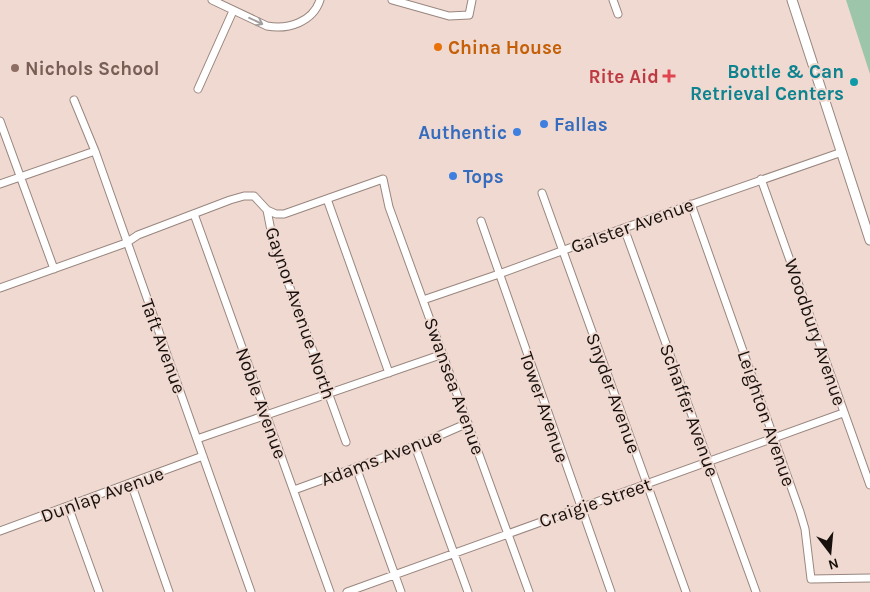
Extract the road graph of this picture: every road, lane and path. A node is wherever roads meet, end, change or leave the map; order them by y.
1 (212, 0) edge
2 (320, 0) edge
3 (392, 0) edge
4 (472, 0) edge
5 (612, 0) edge
6 (792, 0) edge
7 (233, 11) junction
8 (618, 14) dead end
9 (198, 89) dead end
10 (74, 100) dead end
11 (0, 120) edge
12 (95, 151) junction
13 (842, 152) junction
14 (20, 177) junction
15 (761, 179) junction
16 (0, 184) edge
17 (542, 193) dead end
18 (327, 199) junction
19 (691, 204) junction
20 (267, 210) junction
21 (194, 214) junction
22 (481, 221) dead end
23 (624, 228) junction
24 (870, 240) edge
25 (126, 243) junction
26 (562, 250) junction
27 (54, 270) junction
28 (499, 274) junction
29 (0, 288) edge
30 (423, 300) junction
31 (443, 354) junction
32 (389, 373) junction
33 (328, 394) junction
34 (843, 413) junction
35 (267, 415) junction
36 (468, 423) junction
37 (773, 437) junction
38 (197, 439) junction
39 (346, 442) dead end
40 (415, 446) junction
41 (203, 456) junction
42 (708, 461) junction
43 (866, 463) edge
44 (356, 467) junction
45 (132, 483) junction
46 (647, 484) junction
47 (870, 485) edge
48 (294, 490) junction
49 (68, 506) junction
50 (581, 507) junction
51 (0, 531) edge
52 (508, 533) junction
53 (454, 553) junction
54 (395, 574) junction
55 (870, 578) edge
56 (99, 592) edge
57 (170, 592) edge
58 (251, 592) edge
59 (330, 592) edge
60 (347, 592) edge
61 (401, 592) edge
62 (468, 592) edge
63 (530, 592) edge
64 (611, 592) edge
65 (686, 592) edge
66 (756, 592) edge

1 - 7 street
7 -> 2 street
3 - 4 street
5 - 8 street
6 - 13 street
7 - 9 street
10 - 12 street, Taft Avenue
11 - 14 street
12 - 14 street
12 - 25 street, Taft Avenue
13 - 15 street, Galster Avenue
13 - 24 street
14 - 16 street
14 - 27 street
15 - 19 street, Galster Avenue
15 - 34 street, Woodbury Avenue
17 - 26 street, Snyder Avenue
18 - 20 street
18 - 30 street, Swansea Avenue
18 - 32 street
19 - 23 street, Galster Avenue
19 - 37 street, Leighton Avenue
20 - 21 street, Gaynor Avenue North
20 - 33 street, Gaynor Avenue North
21 - 25 street
21 - 35 street, Noble Avenue
22 - 28 street, Tower Avenue
23 - 26 street, Galster Avenue
23 - 42 street, Schaffer Avenue
25 - 27 street
25 - 38 street, Taft Avenue
26 - 28 street, Galster Avenue
26 - 46 street, Snyder Avenue
27 - 29 street
28 - 30 street, Galster Avenue
28 - 50 street, Tower Avenue
30 - 31 street, Swansea Avenue
31 - 32 street
31 - 36 street, Swansea Avenue
32 - 33 street
33 - 35 street
33 - 39 street, Gaynor Avenue North
34 - 37 street, Craigie Street
34 - 43 street, Woodbury Avenue
35 - 38 street
35 - 48 street, Noble Avenue
36 - 40 street, Adams Avenue
36 - 52 street, Swansea Avenue
37 - 42 street, Craigie Street
37 - 55 street, Leighton Avenue
38 - 41 street, Taft Avenue
40 - 44 street, Adams Avenue
40 - 53 street
41 - 45 street, Dunlap Avenue
41 - 58 street, Taft Avenue
42 - 46 street, Craigie Street
42 - 66 street, Schaffer Avenue
43 - 47 street, Woodbury Avenue
44 - 48 street, Adams Avenue
44 - 54 street
45 - 49 street, Dunlap Avenue
45 - 57 street
46 - 50 street, Craigie Street
46 - 65 street, Snyder Avenue
48 - 59 street, Noble Avenue
49 - 51 street, Dunlap Avenue
49 - 56 street
50 - 52 street, Craigie Street
50 - 64 street, Tower Avenue
52 - 53 street, Craigie Street
52 - 63 street, Swansea Avenue
53 - 54 street, Craigie Street
53 - 62 street
54 - 60 street, Craigie Street
54 - 61 street

